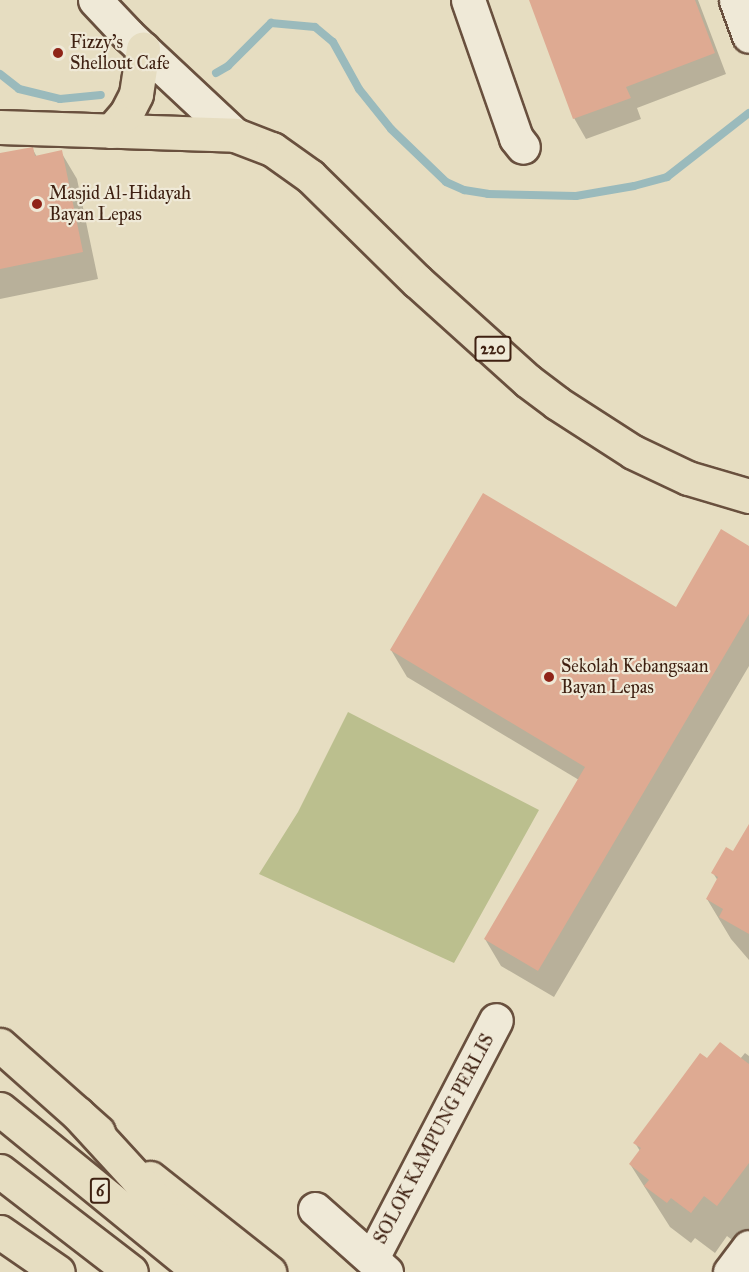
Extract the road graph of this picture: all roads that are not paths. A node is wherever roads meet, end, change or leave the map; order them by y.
1 (95, 0) edge
2 (119, 0) edge
3 (468, 0) edge
4 (736, 0) edge
5 (749, 36) edge
6 (136, 42) junction
7 (0, 127) edge
8 (111, 131) junction
9 (235, 135) junction
10 (523, 147) dead end
11 (749, 496) edge
12 (496, 1020) dead end
13 (0, 1045) edge
14 (0, 1109) edge
15 (76, 1113) junction
16 (0, 1171) edge
17 (315, 1209) dead end
18 (0, 1232) edge
19 (749, 1248) edge
20 (379, 1265) edge
21 (58, 1272) edge
22 (131, 1272) edge
23 (200, 1272) edge
24 (232, 1272) edge
25 (269, 1272) edge
26 (730, 1272) edge

1 - 6 street
2 - 6 street
3 - 10 street
4 - 5 street
6 - 8 main road
6 - 9 street
7 - 8 main road, 220
8 - 9 main road, 220
9 - 11 main road, 220
12 - 20 street, SOLOK KAMPUNG PERLIS
13 - 15 main road
14 - 23 main road, 6
15 - 24 main road
15 - 25 main road
16 - 22 main road
17 - 20 street
18 - 21 main road
19 - 26 street

